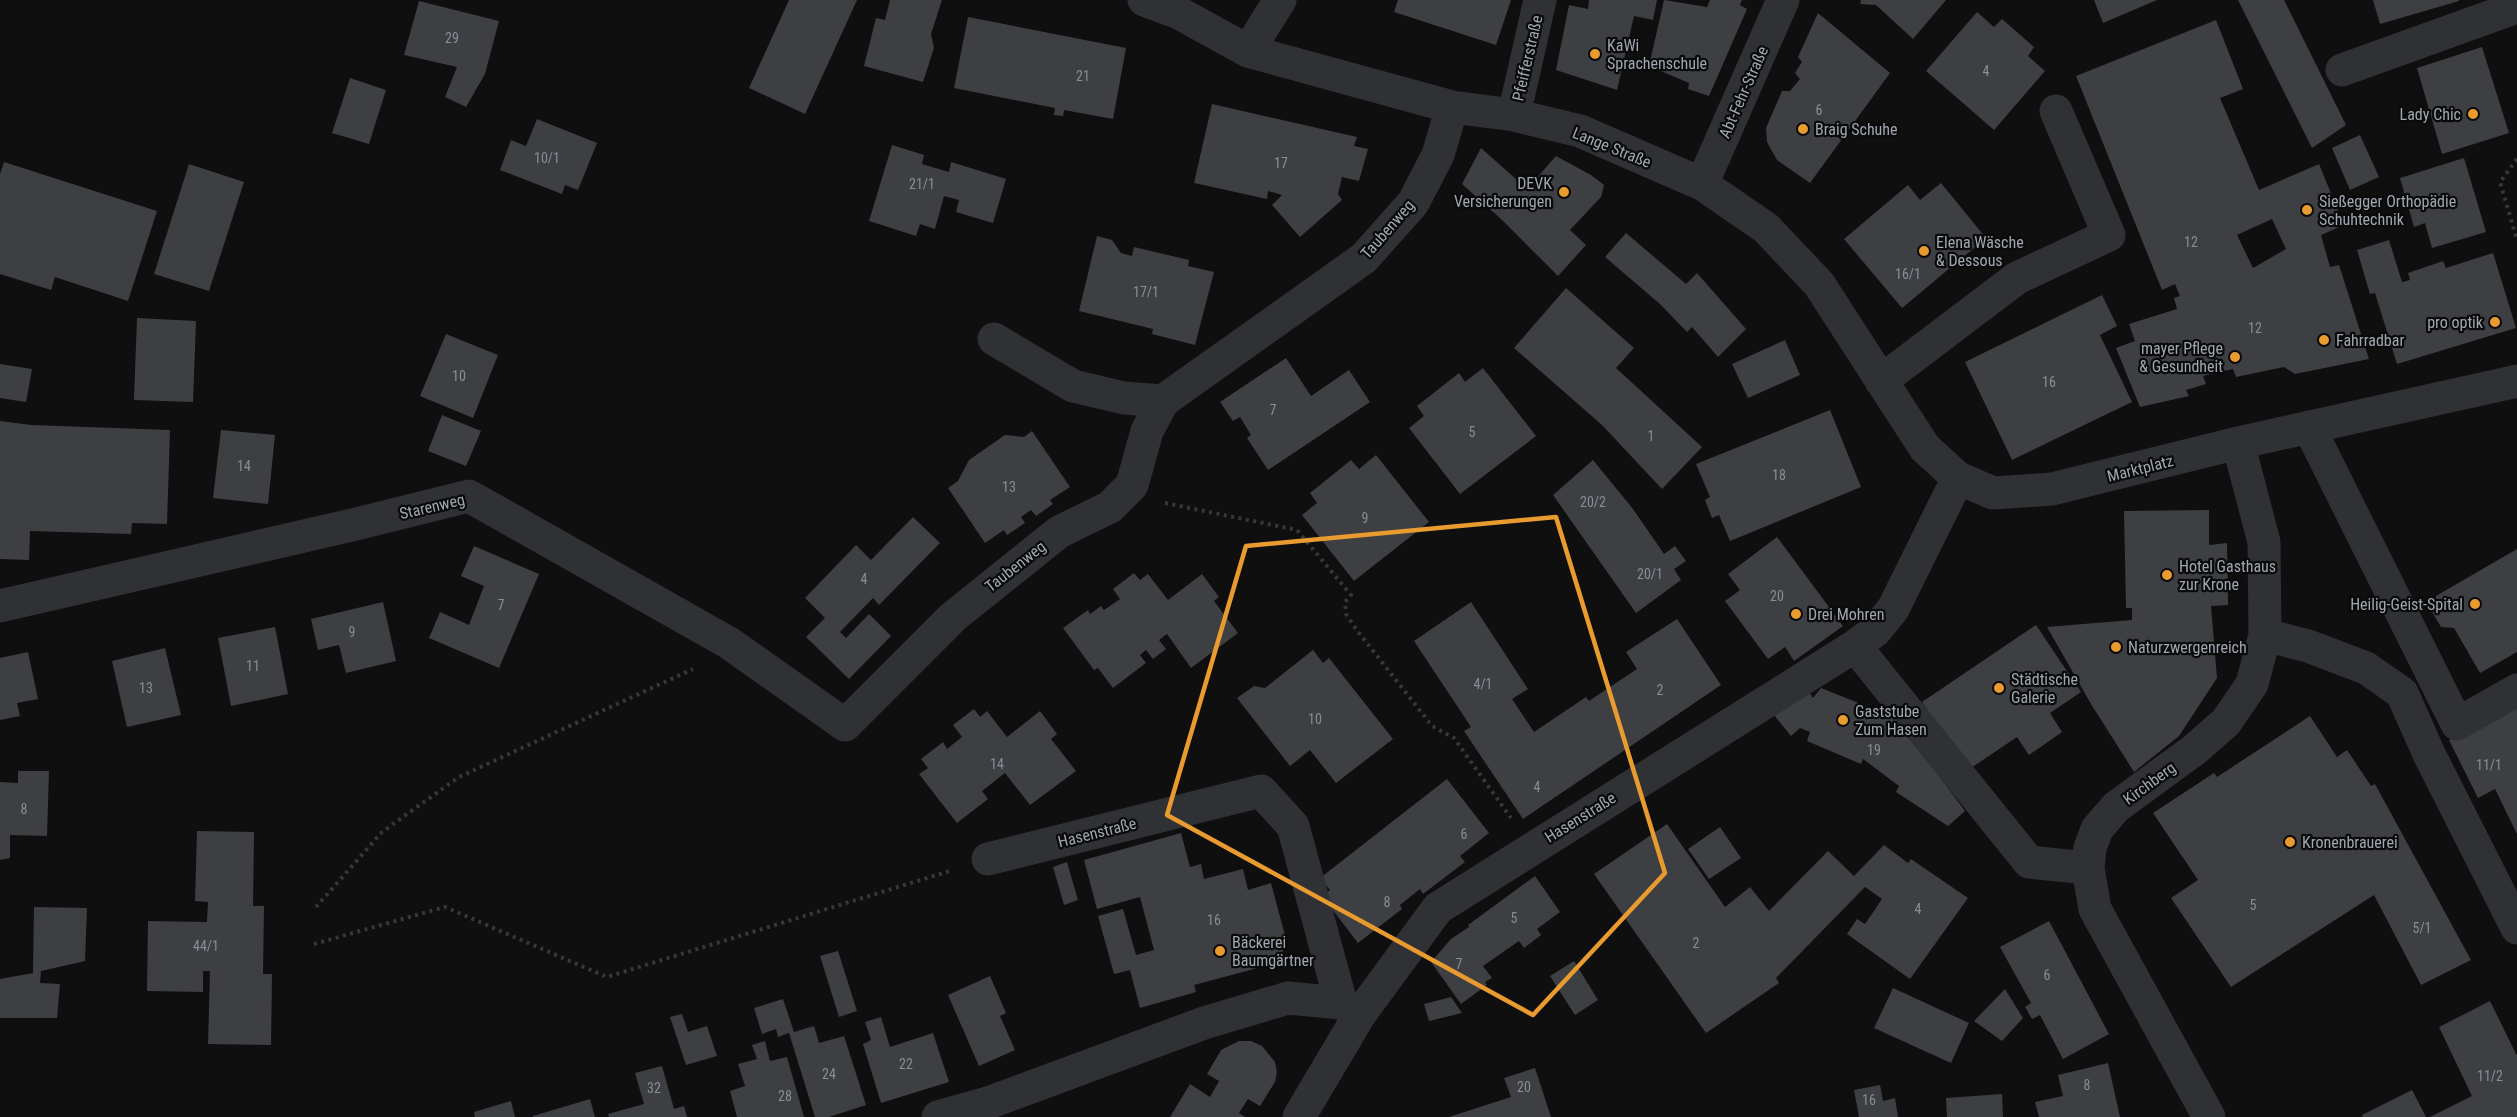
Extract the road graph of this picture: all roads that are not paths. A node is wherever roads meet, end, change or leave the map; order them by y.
1 (1144, 0) edge
2 (1280, 0) edge
3 (1540, 0) edge
4 (1783, 0) edge
5 (2517, 7) edge
6 (1248, 51) junction
7 (2342, 70) dead end
8 (1452, 107) junction
9 (2056, 111) dead end
10 (1515, 115) junction
11 (1702, 184) junction
12 (994, 339) dead end
13 (1881, 381) junction
14 (2517, 381) edge
15 (1163, 401) junction
16 (2309, 427) junction
17 (2238, 443) junction
18 (1958, 478) junction
19 (0, 606) edge
20 (2265, 635) junction
21 (1855, 646) junction
22 (2517, 690) edge
23 (845, 725) joint
24 (988, 859) road end
25 (2088, 868) junction
26 (2517, 928) edge
27 (1351, 1009) junction
28 (938, 1117) edge
29 (1299, 1117) edge
30 (2209, 1117) edge

1 - 6 street, Lange Straße
2 - 6 street
3 - 10 street, Pfeifferstraße
4 - 11 street, Abt-Fehr-Straße
5 - 7 street
6 - 8 street, Lange Straße
8 - 10 street, Lange Straße
8 - 15 street, Taubenweg
9 - 13 street
10 - 11 street, Lange Straße
11 - 13 street, Lange Straße
12 - 15 street
13 - 18 street, Lange Straße
14 - 16 street, Marktplatz
15 - 23 street, Taubenweg
16 - 17 street, Marktplatz
16 - 22 street
17 - 18 street, Marktplatz
17 - 20 street, Kirchberg
18 - 21 street
19 - 23 street, Starenweg
20 - 25 street, Kirchberg
20 - 26 street
21 - 25 street
21 - 27 street, Hasenstraße
24 - 27 street, Hasenstraße
25 - 30 street, Kirchberg
27 - 28 street
27 - 29 street

